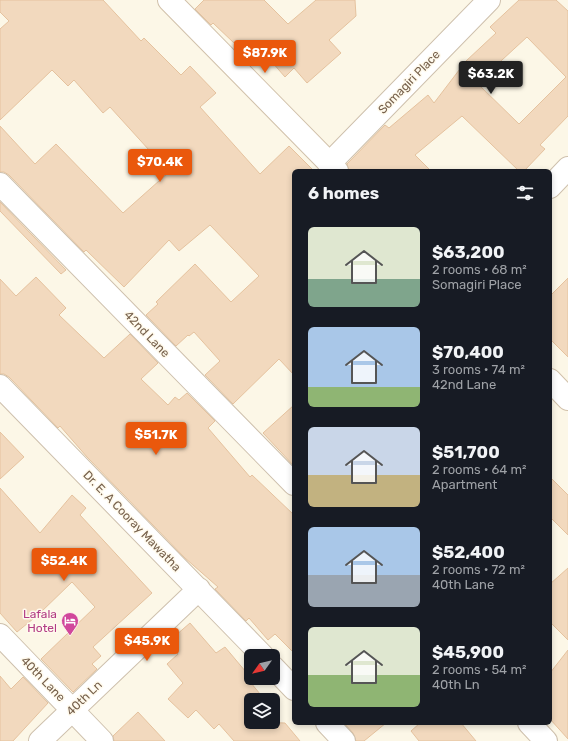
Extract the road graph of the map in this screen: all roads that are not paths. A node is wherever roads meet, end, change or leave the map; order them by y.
1 (169, 0) edge
2 (489, 0) edge
3 (333, 167) edge
4 (568, 168) edge
5 (0, 184) edge
6 (552, 185) edge
7 (552, 382) edge
8 (0, 386) edge
9 (568, 399) edge
10 (292, 482) edge
11 (199, 589) junction
12 (0, 635) edge
13 (256, 649) edge
14 (280, 674) edge
15 (292, 687) edge
16 (72, 709) junction
17 (329, 725) edge
18 (531, 725) edge
19 (40, 741) edge
20 (102, 741) edge
21 (344, 741) edge
22 (546, 741) edge

1 - 3 street
2 - 3 street, Somagiri Place
4 - 6 street
5 - 10 street, 42nd Lane
7 - 9 street
8 - 11 street, Dr. E. A Cooray Mawatha
11 - 13 street, Dr. E. A Cooray Mawatha
11 - 16 street, 40th Ln
12 - 16 street, 40th Lane
14 - 15 street
16 - 19 street, 40th Ln
16 - 20 street, 40th Lane
17 - 21 street
18 - 22 street

